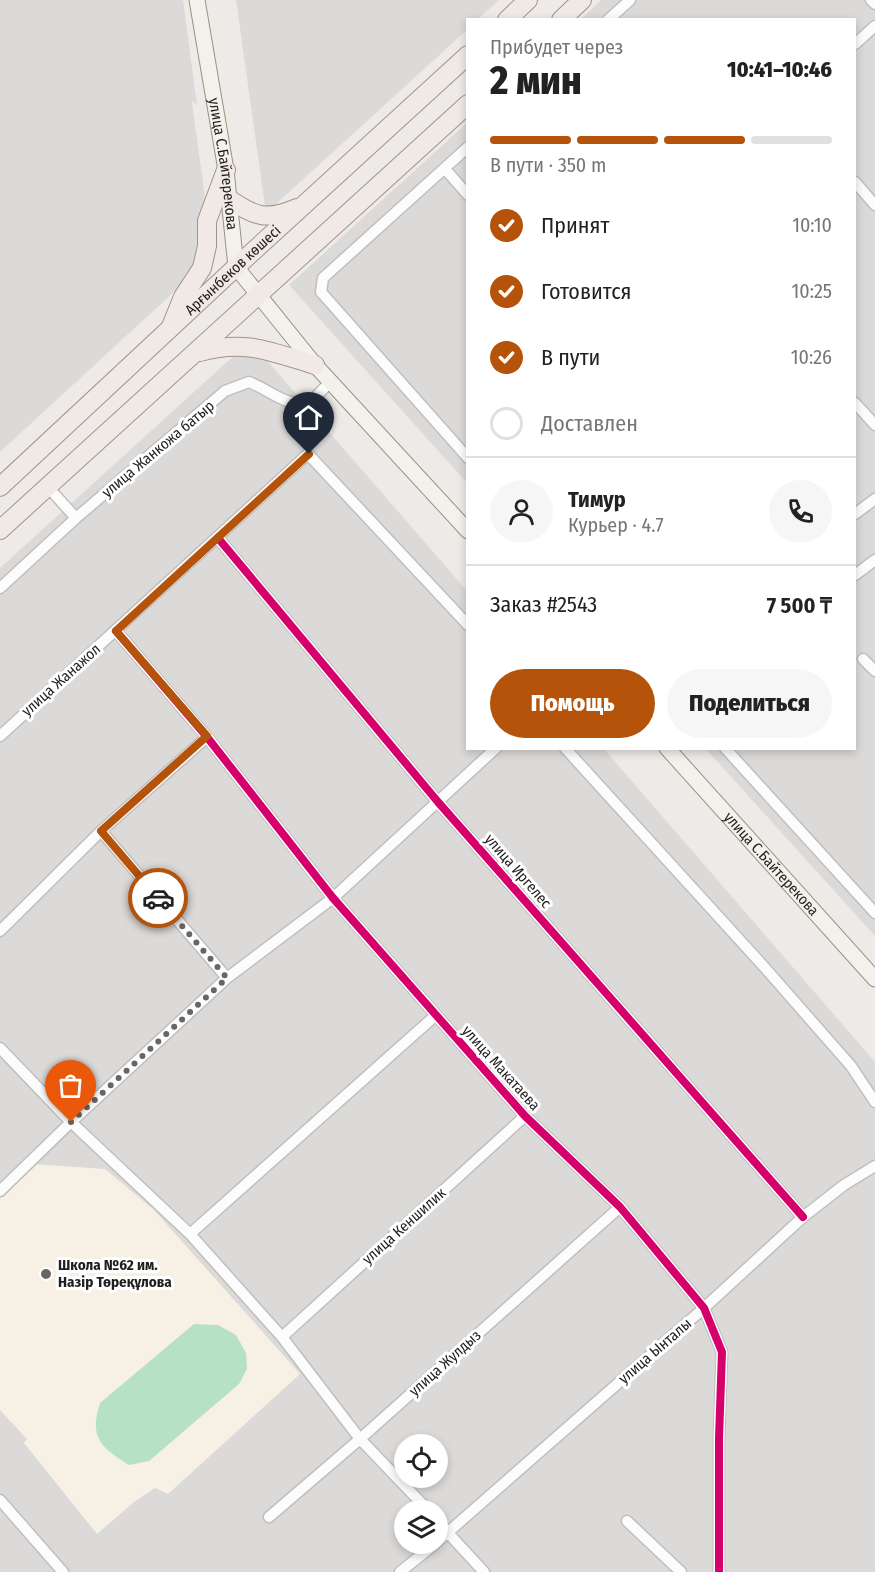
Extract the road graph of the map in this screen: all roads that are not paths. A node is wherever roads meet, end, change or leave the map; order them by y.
1 (197, 0) edge
2 (528, 0) edge
3 (582, 0) edge
4 (630, 0) edge
5 (871, 0) edge
6 (875, 4) edge
7 (509, 18) edge
8 (563, 18) edge
9 (611, 18) edge
10 (875, 26) edge
11 (856, 43) edge
12 (466, 57) edge
13 (466, 106) edge
14 (466, 149) edge
15 (445, 168) junction
16 (226, 170) junction
17 (856, 184) edge
18 (466, 193) edge
19 (229, 199) junction
20 (304, 205) junction
21 (875, 205) edge
22 (236, 267) junction
23 (259, 295) junction
24 (171, 328) junction
25 (195, 354) junction
26 (315, 365) junction
27 (330, 381) junction
28 (856, 404) edge
29 (875, 424) edge
30 (466, 456) edge
31 (0, 487) edge
32 (48, 487) junction
33 (875, 499) edge
34 (856, 513) edge
35 (76, 518) junction
36 (466, 529) edge
37 (0, 530) edge
38 (218, 538) junction
39 (875, 560) edge
40 (856, 574) edge
41 (0, 588) edge
42 (466, 623) edge
43 (116, 631) junction
44 (863, 659) dead end
45 (875, 671) edge
46 (0, 736) edge
47 (207, 736) junction
48 (494, 750) edge
49 (568, 750) edge
50 (669, 750) edge
51 (727, 750) edge
52 (438, 801) junction
53 (101, 831) junction
54 (333, 898) junction
55 (875, 913) edge
56 (0, 931) edge
57 (227, 978) junction
58 (875, 979) edge
59 (436, 1015) junction
60 (0, 1048) edge
61 (875, 1102) edge
62 (525, 1116) junction
63 (71, 1122) junction
64 (875, 1166) edge
65 (0, 1191) edge
66 (620, 1208) junction
67 (803, 1217) junction
68 (190, 1234) junction
69 (704, 1308) junction
70 (282, 1337) junction
71 (360, 1438) junction
72 (0, 1500) edge
73 (419, 1500) edge
74 (269, 1517) dead end
75 (627, 1521) dead end
76 (448, 1532) joint
77 (422, 1554) edge
78 (59, 1571) edge
79 (400, 1572) edge
80 (484, 1572) edge
81 (681, 1572) edge
82 (719, 1572) edge

1 - 16 main road, улица С.Байтерекова
2 - 7 main road
3 - 8 main road
4 - 9 street
5 - 6 street
10 - 11 street
12 - 20 main road, Арғынбеков көшесі
13 - 23 main road
14 - 15 street
15 - 18 street
15 - 30 street
16 - 19 main road, улица С.Байтерекова
16 - 24 main road
17 - 21 street
19 - 20 main road
19 - 22 main road, улица С.Байтерекова
20 - 22 main road, Арғынбеков көшесі
22 - 23 main road
22 - 24 main road, Арғынбеков көшесі
23 - 25 main road
23 - 26 main road
24 - 31 main road, Арғынбеков көшесі
25 - 26 main road
25 - 32 main road
26 - 27 main road
27 - 35 street, улица Жанкожа батыр
27 - 36 main road
28 - 29 street
32 - 35 street
32 - 37 main road
33 - 34 street
35 - 41 street, улица Жанкожа батыр
38 - 42 street, улица Жанажол
38 - 43 street, улица Жанажол
38 - 52 street, улица Иргелес
39 - 40 street
43 - 46 street, улица Жанажол
43 - 47 street, улица Макатаева
44 - 45 street
47 - 53 street
47 - 54 street, улица Макатаева
48 - 52 street
49 - 61 street
50 - 58 main road, улица С.Байтерекова
51 - 55 street
52 - 54 street
52 - 67 street, улица Иргелес
53 - 56 street
53 - 57 street
54 - 57 street
54 - 59 street, улица Макатаева
57 - 63 street
59 - 62 street, улица Макатаева
59 - 68 street
60 - 63 street
62 - 66 street, улица Макатаева
62 - 70 street, улица Кеншилик
63 - 65 street
63 - 68 street
64 - 67 street, улица Ынталы
66 - 69 street, улица Макатаева
66 - 71 street, улица Жулдыз
67 - 69 street, улица Ынталы
68 - 70 street
69 - 76 street, улица Ынталы
69 - 82 street, улица Макатаева
70 - 71 street
71 - 73 street
71 - 74 street, улица Жулдыз
72 - 78 street
75 - 81 street
76 - 80 street
77 - 79 street, улица Ынталы

